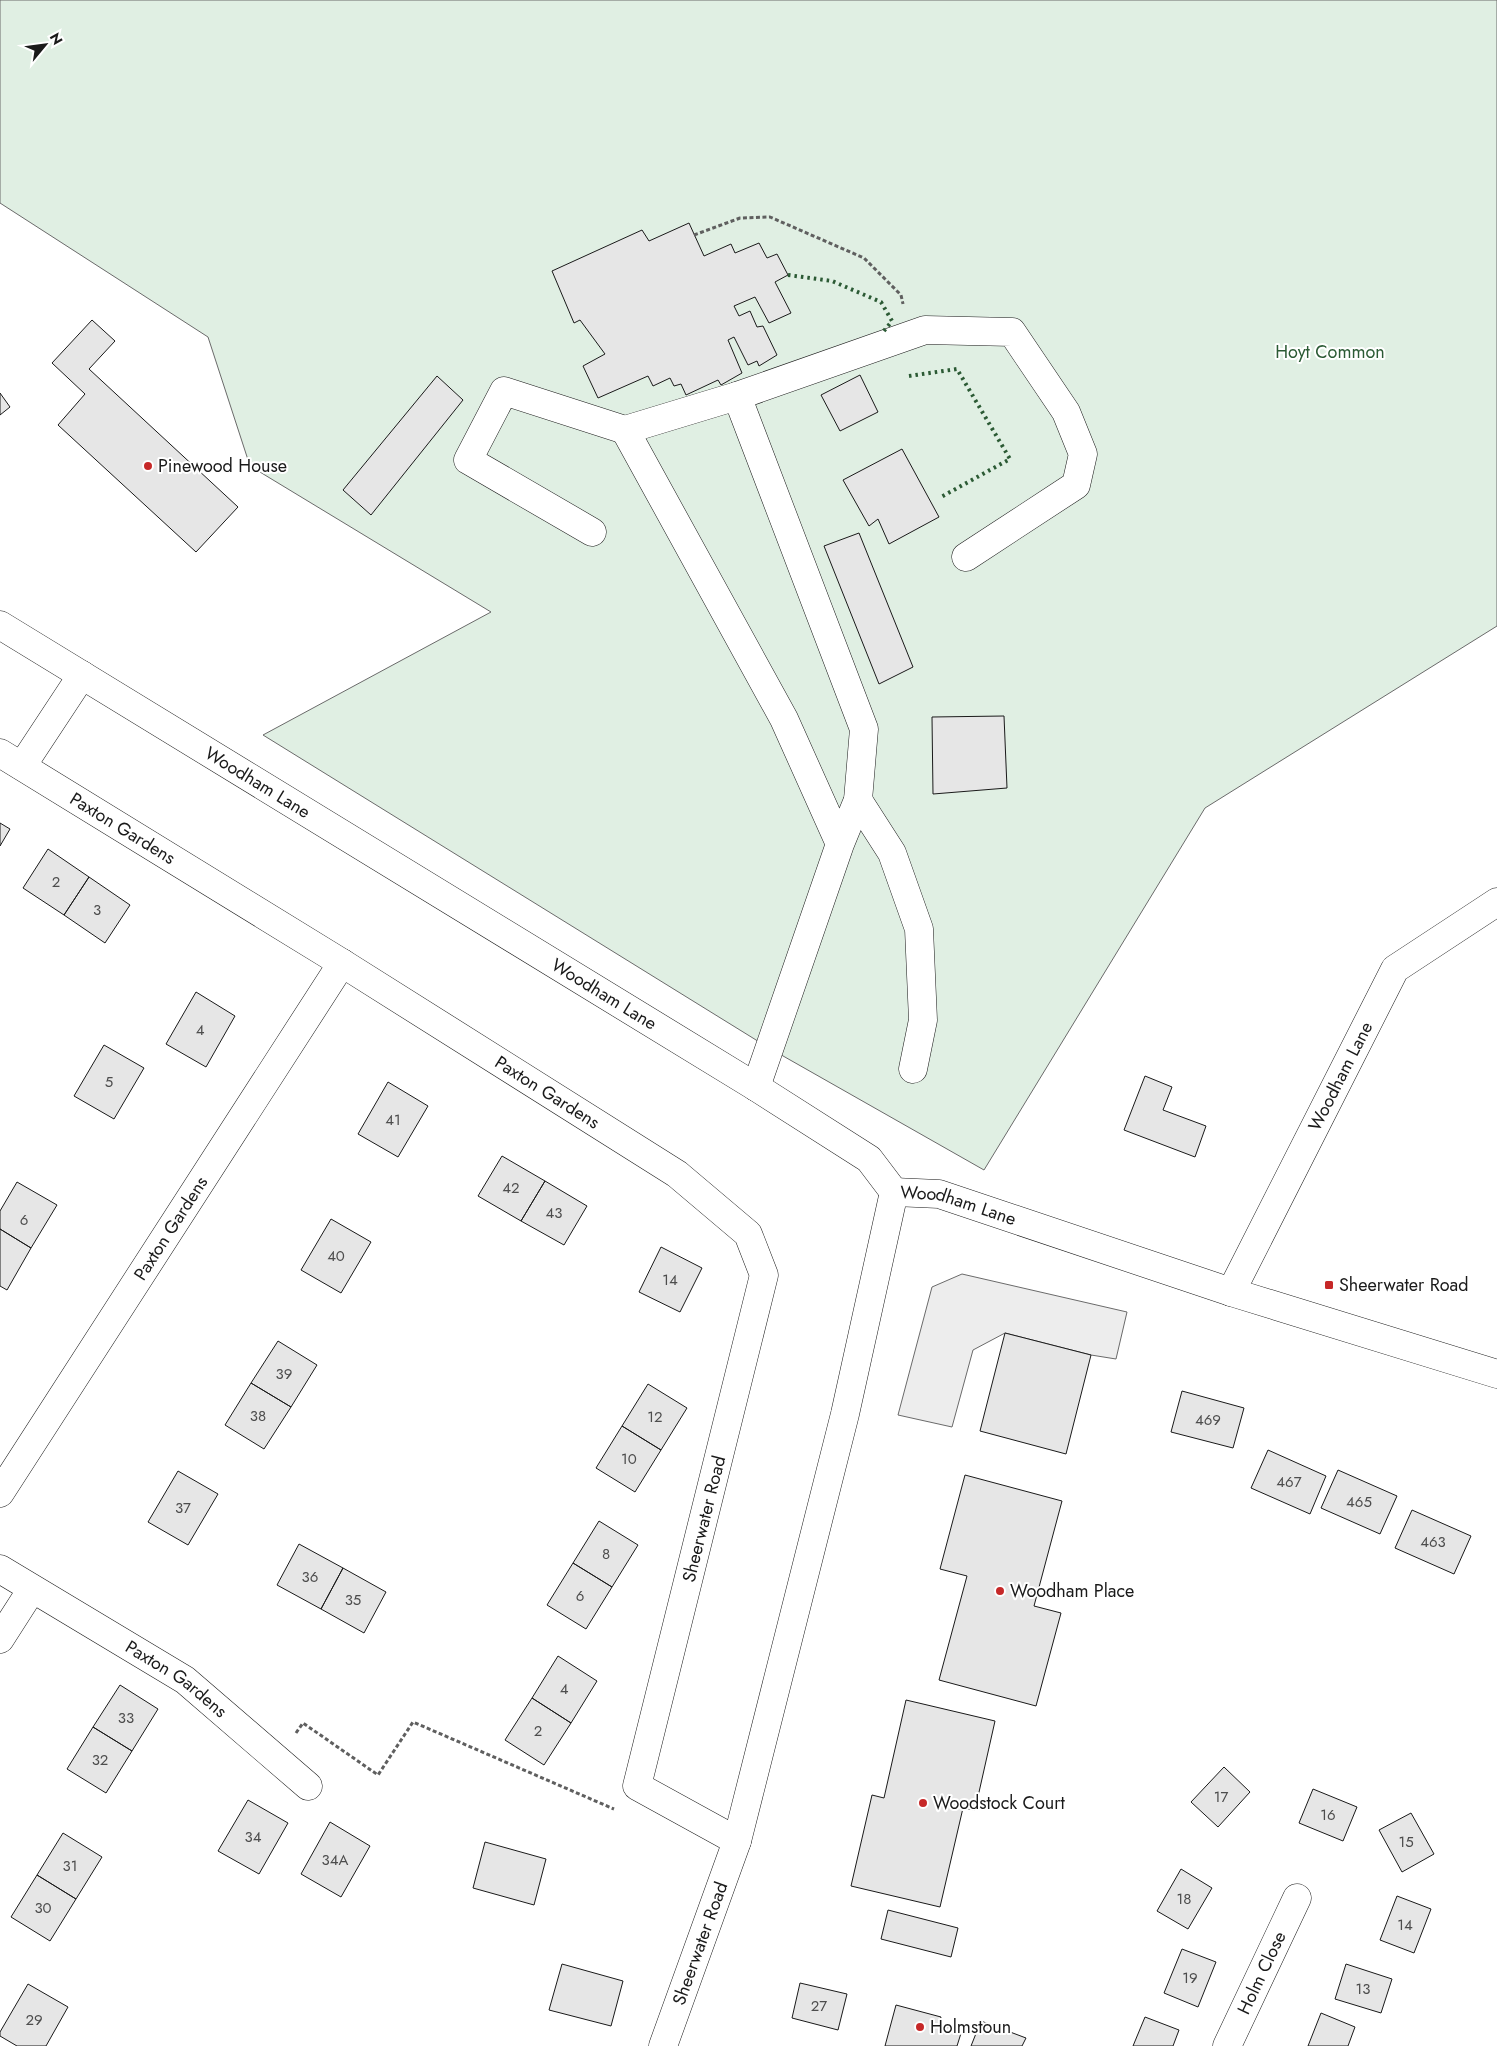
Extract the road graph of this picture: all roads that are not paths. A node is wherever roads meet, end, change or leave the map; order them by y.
1 (737, 396) junction
2 (625, 430) junction
3 (592, 532) dead end
4 (966, 557) dead end
5 (0, 625) edge
6 (82, 676) junction
7 (11, 759) edge
8 (858, 800) junction
9 (840, 844) junction
10 (1497, 902) edge
11 (342, 963) junction
12 (913, 1069) dead end
13 (756, 1087) junction
14 (677, 1174) joint
15 (894, 1192) junction
16 (1231, 1292) junction
17 (1497, 1374) edge
18 (0, 1493) edge
19 (0, 1568) edge
20 (32, 1589) junction
21 (0, 1639) edge
22 (308, 1786) dead end
23 (737, 1841) junction
24 (1297, 1898) dead end
25 (666, 2045) edge
26 (1227, 2046) edge

1 - 2 street
1 - 4 street
1 - 8 street
2 - 3 street
2 - 9 street
5 - 6 street, Woodham Lane
6 - 7 street, Paxton Gardens
6 - 13 street, Woodham Lane
7 - 11 street, Paxton Gardens
8 - 9 street
8 - 12 street
9 - 13 street
10 - 16 street, Woodham Lane
11 - 14 street, Paxton Gardens
11 - 18 street, Paxton Gardens
13 - 15 street, Woodham Lane
14 - 23 street, Sheerwater Road
15 - 16 street, Woodham Lane
15 - 23 street, Sheerwater Road
16 - 17 street, Woodham Lane
19 - 20 street, Paxton Gardens
20 - 21 street
20 - 22 street, Paxton Gardens
23 - 25 street, Sheerwater Road
24 - 26 street, Holm Close

